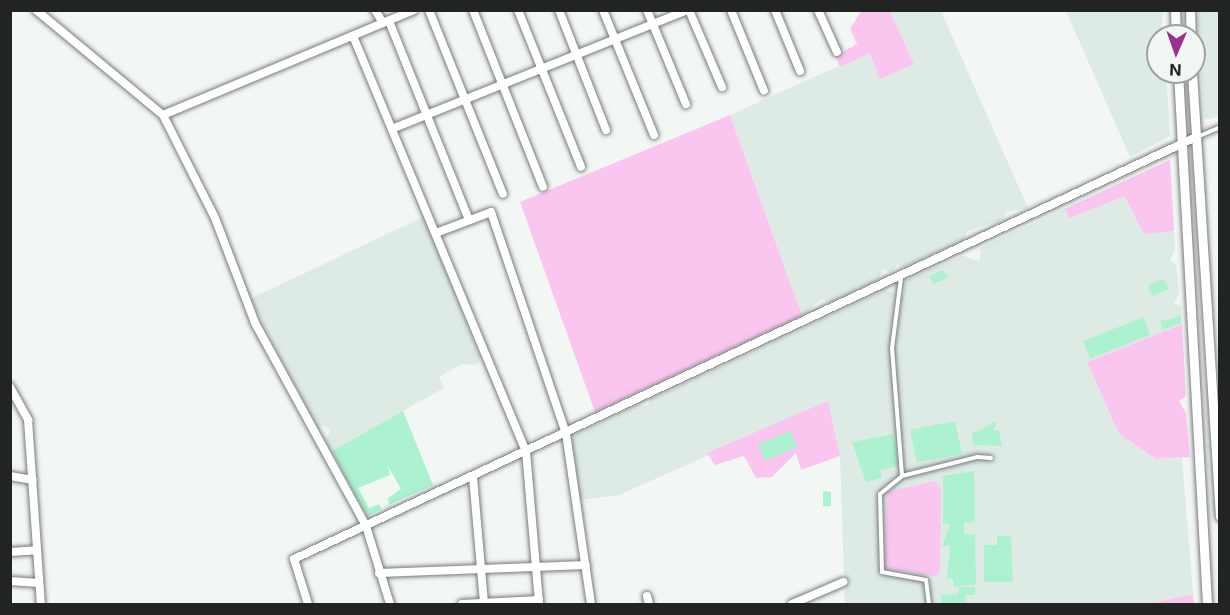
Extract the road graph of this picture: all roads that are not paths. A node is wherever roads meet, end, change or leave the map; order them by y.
1 (36, 10) edge
2 (375, 10) edge
3 (414, 10) edge
4 (429, 10) edge
5 (473, 10) edge
6 (518, 10) edge
7 (560, 10) edge
8 (603, 10) edge
9 (647, 10) edge
10 (688, 10) edge
11 (731, 10) edge
12 (775, 10) edge
13 (818, 10) edge
14 (386, 22) junction
15 (653, 26) junction
16 (353, 36) junction
17 (616, 40) junction
18 (837, 52) dead end
19 (576, 54) junction
20 (541, 68) junction
21 (800, 71) dead end
22 (503, 82) junction
23 (1178, 84) edge
24 (1192, 84) edge
25 (722, 87) dead end
26 (764, 91) dead end
27 (465, 99) junction
28 (686, 104) dead end
29 (429, 113) junction
30 (163, 115) junction
31 (1220, 127) edge
32 (394, 128) junction
33 (606, 130) dead end
34 (654, 135) dead end
35 (1194, 138) junction
36 (1180, 141) junction
37 (581, 167) dead end
38 (543, 187) dead end
39 (503, 194) dead end
40 (469, 220) junction
41 (436, 233) junction
42 (902, 278) junction
43 (10, 387) edge
44 (566, 433) junction
45 (526, 451) junction
46 (991, 458) dead end
47 (10, 476) edge
48 (902, 476) junction
49 (472, 477) junction
50 (33, 480) junction
51 (1220, 516) edge
52 (366, 526) junction
53 (36, 550) junction
54 (10, 552) edge
55 (586, 566) junction
56 (535, 568) junction
57 (483, 570) junction
58 (379, 573) junction
59 (10, 581) edge
60 (843, 582) dead end
61 (39, 583) junction
62 (539, 602) edge
63 (41, 604) edge
64 (308, 604) edge
65 (390, 604) edge
66 (462, 604) edge
67 (484, 604) edge
68 (591, 604) edge
69 (792, 604) edge
70 (929, 604) edge
71 (1207, 604) edge

1 - 30 street
2 - 14 street
3 - 14 street
4 - 27 street
5 - 22 street
6 - 20 street
7 - 19 street
8 - 17 street
9 - 15 street
10 - 15 street
10 - 25 street
11 - 26 street
12 - 21 street
13 - 18 street
14 - 16 street
14 - 29 street
15 - 17 street
15 - 28 street
16 - 30 street
16 - 32 street
17 - 19 street
17 - 34 street
19 - 20 street
19 - 33 street
20 - 22 street
20 - 37 street
22 - 27 street
22 - 38 street
23 - 36 street
24 - 35 street
27 - 29 street
27 - 39 street
29 - 32 street
29 - 40 street
30 - 52 street
31 - 35 lane
32 - 41 street
35 - 36 street
35 - 51 street
36 - 42 street
36 - 71 street
40 - 41 street
40 - 44 street
41 - 45 street
42 - 44 street
42 - 48 lane
43 - 50 street
44 - 45 street
44 - 55 street
45 - 49 street
45 - 56 street
46 - 48 lane
47 - 50 street
48 - 70 lane
49 - 52 street
49 - 57 street
50 - 53 street
52 - 58 street
52 - 64 street
53 - 54 street
53 - 61 street
55 - 56 street
55 - 68 street
56 - 57 street
56 - 62 street
57 - 58 street
57 - 67 street
58 - 65 street
59 - 61 street
60 - 69 street
61 - 63 street
62 - 67 street
66 - 67 street

